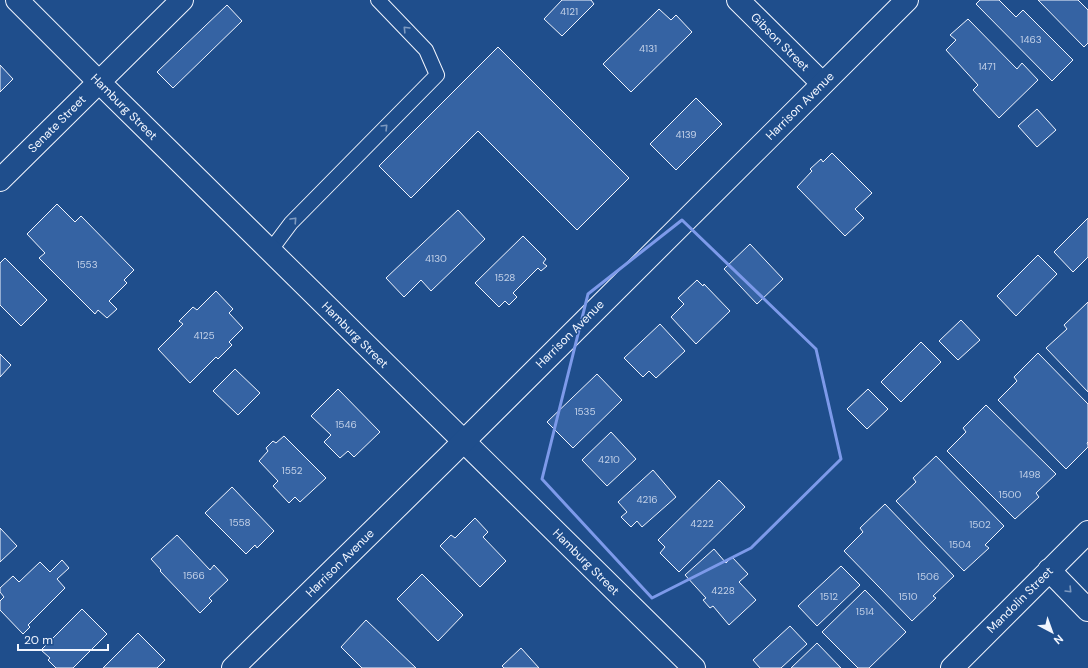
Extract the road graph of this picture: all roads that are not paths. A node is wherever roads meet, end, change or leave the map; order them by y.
1 (18, 0) edge
2 (182, 0) edge
3 (378, 0) edge
4 (738, 0) edge
5 (907, 0) edge
6 (99, 82) junction
7 (822, 83) junction
8 (0, 180) edge
9 (270, 251) junction
10 (463, 441) junction
11 (1088, 532) edge
12 (1049, 570) junction
13 (1088, 610) edge
14 (233, 668) edge
15 (694, 668) edge
16 (952, 668) edge

1 - 6 street, Hamburg Street
2 - 6 street, Senate Street
9 -> 3 lane
4 - 7 street, Gibson Street
5 - 7 street, Harrison Avenue
6 - 8 street, Senate Street
6 - 9 street, Hamburg Street
7 - 10 street, Harrison Avenue
9 - 10 street, Hamburg Street
10 - 14 street, Harrison Avenue
10 - 15 street, Hamburg Street
11 - 12 street, Mandolin Street
12 -> 13 street
12 - 16 street, Mandolin Street

